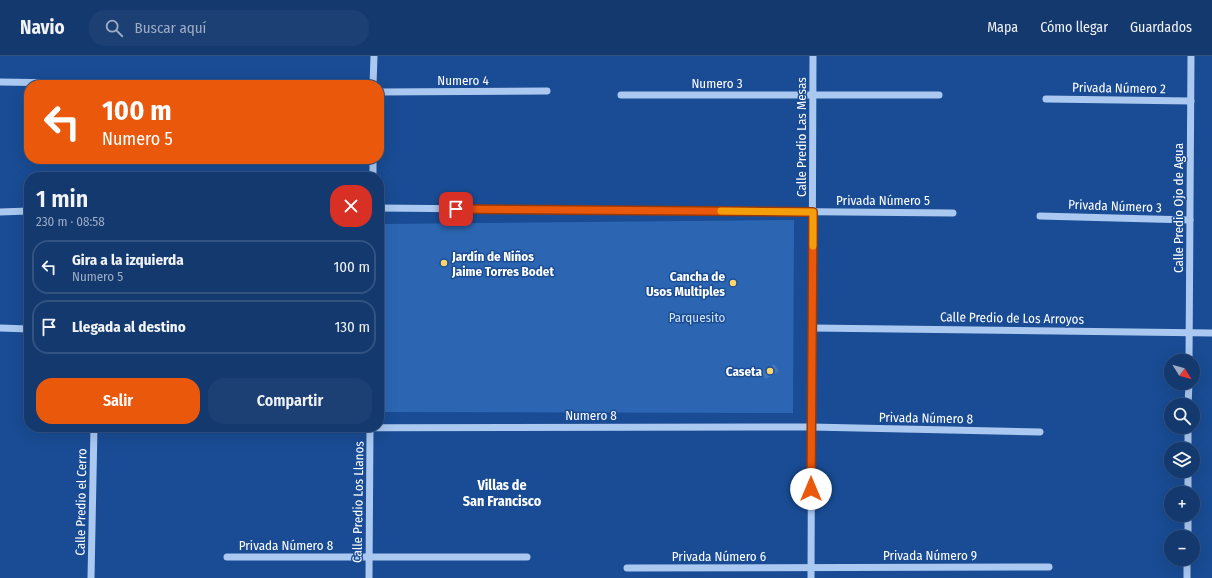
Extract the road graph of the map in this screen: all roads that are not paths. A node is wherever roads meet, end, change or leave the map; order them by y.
1 (374, 56) edge
2 (813, 56) edge
3 (1191, 56) edge
4 (374, 80) edge
5 (0, 82) edge
6 (24, 82) edge
7 (384, 92) edge
8 (546, 92) dead end
9 (620, 95) dead end
10 (813, 95) junction
11 (939, 95) dead end
12 (1046, 99) dead end
13 (1191, 101) junction
14 (384, 208) edge
15 (24, 211) edge
16 (0, 212) edge
17 (813, 212) junction
18 (953, 213) dead end
19 (1040, 216) dead end
20 (1190, 220) junction
21 (0, 328) edge
22 (812, 328) junction
23 (24, 329) edge
24 (1189, 332) junction
25 (1212, 333) edge
26 (1189, 354) edge
27 (811, 427) junction
28 (384, 428) edge
29 (94, 432) edge
30 (370, 432) edge
31 (1040, 432) dead end
32 (227, 556) dead end
33 (369, 557) junction
34 (527, 557) dead end
35 (1187, 566) edge
36 (1049, 567) dead end
37 (627, 568) dead end
38 (811, 568) junction
39 (91, 578) edge
40 (369, 578) edge
41 (811, 578) edge
42 (1187, 578) edge

1 - 4 street
2 - 10 street, Calle Predio Las Mesas
3 - 13 street, Calle Predio Ojo de Agua
5 - 6 street
7 - 8 street, Numero 4
9 - 10 street, Numero 3
10 - 11 street
10 - 17 street, Calle Predio Las Mesas
12 - 13 street, Privada Número 2
13 - 20 street, Calle Predio Ojo de Agua
14 - 17 street, Privada Número 5
15 - 16 street
17 - 18 street, Privada Número 5
17 - 22 street, Calle Predio Las Mesas
19 - 20 street, Privada Número 3
20 - 24 street, Calle Predio Ojo de Agua
21 - 23 street
22 - 24 street, Calle Predio de Los Arroyos
22 - 27 street, Calle Predio Las Mesas
24 - 25 street, Calle Predio de Los Arroyos
24 - 26 street, Calle Predio Ojo de Agua
27 - 28 street, Numero 8
27 - 31 street, Privada Número 8
27 - 38 street, Calle Predio Las Mesas
29 - 39 street, Calle Predio el Cerro
30 - 33 street, Calle Predio Los Llanos
32 - 33 street, Privada Número 8
33 - 34 street
33 - 40 street, Calle Predio Los Llanos
35 - 42 street
36 - 38 street, Privada Número 9
37 - 38 street, Privada Número 6
38 - 41 street, Calle Predio Las Mesas

